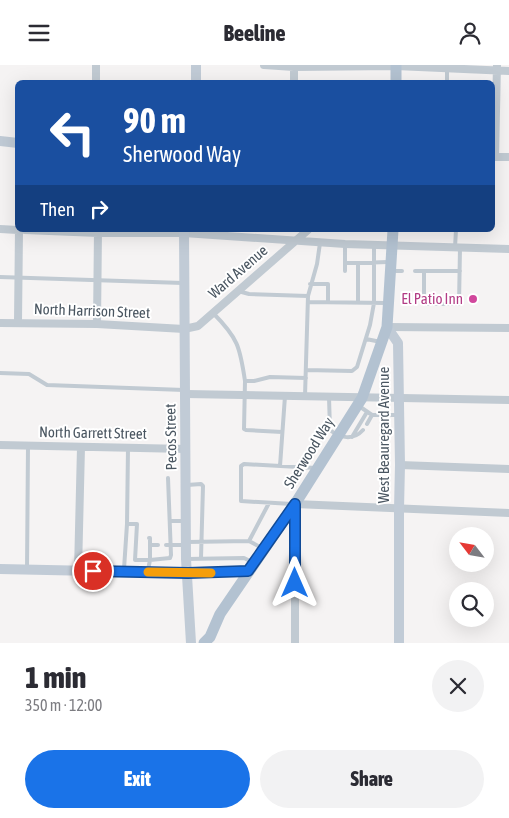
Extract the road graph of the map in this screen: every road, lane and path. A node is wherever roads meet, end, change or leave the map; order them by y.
1 (96, 65) edge
2 (196, 65) edge
3 (264, 65) edge
4 (294, 66) edge
5 (396, 66) edge
6 (497, 68) edge
7 (447, 69) junction
8 (509, 71) edge
9 (96, 80) edge
10 (196, 80) edge
11 (294, 80) edge
12 (396, 80) edge
13 (447, 80) edge
14 (495, 127) edge
15 (0, 141) edge
16 (15, 143) edge
17 (495, 157) edge
18 (509, 157) edge
19 (0, 229) edge
20 (15, 230) edge
21 (18, 232) edge
22 (98, 232) edge
23 (184, 232) edge
24 (195, 232) edge
25 (306, 232) edge
26 (393, 232) edge
27 (456, 232) edge
28 (295, 241) junction
29 (320, 243) junction
30 (345, 244) junction
31 (374, 245) junction
32 (393, 246) junction
33 (458, 248) junction
34 (509, 249) edge
35 (374, 262) junction
36 (345, 263) junction
37 (358, 263) junction
38 (395, 268) junction
39 (345, 271) dead end
40 (415, 271) dead end
41 (424, 271) junction
42 (460, 271) junction
43 (359, 273) junction
44 (364, 273) dead end
45 (0, 277) edge
46 (18, 278) junction
47 (97, 280) junction
48 (359, 281) junction
49 (364, 281) dead end
50 (184, 283) junction
51 (310, 284) junction
52 (358, 288) junction
53 (364, 289) dead end
54 (238, 291) junction
55 (308, 296) junction
56 (308, 302) junction
57 (328, 302) junction
58 (358, 303) junction
59 (374, 303) junction
60 (389, 303) junction
61 (213, 313) junction
62 (18, 322) junction
63 (0, 323) edge
64 (96, 324) junction
65 (387, 327) junction
66 (509, 328) edge
67 (184, 329) junction
68 (366, 339) junction
69 (382, 342) junction
70 (306, 370) junction
71 (0, 373) edge
72 (306, 377) junction
73 (245, 381) junction
74 (186, 392) junction
75 (245, 395) junction
76 (282, 395) junction
77 (305, 396) junction
78 (329, 397) junction
79 (398, 398) junction
80 (509, 400) edge
81 (362, 405) junction
82 (372, 415) junction
83 (399, 415) junction
84 (367, 424) dead end
85 (363, 430) dead end
86 (282, 432) junction
87 (338, 436) junction
88 (352, 437) junction
89 (0, 445) edge
90 (28, 446) junction
91 (81, 447) junction
92 (128, 448) junction
93 (186, 449) junction
94 (400, 465) junction
95 (280, 466) junction
96 (318, 468) junction
97 (509, 469) edge
98 (168, 478) dead end
99 (187, 485) junction
100 (269, 503) junction
101 (295, 504) junction
102 (399, 509) junction
103 (509, 513) edge
104 (170, 521) junction
105 (187, 521) junction
106 (127, 524) junction
107 (136, 538) junction
108 (143, 538) dead end
109 (149, 538) dead end
110 (202, 541) junction
111 (249, 541) junction
112 (187, 543) junction
113 (150, 545) junction
114 (158, 545) dead end
115 (168, 545) junction
116 (264, 549) junction
117 (135, 551) junction
118 (142, 551) dead end
119 (201, 558) junction
120 (186, 559) junction
121 (150, 560) junction
122 (251, 567) junction
123 (0, 569) edge
124 (27, 569) junction
125 (78, 571) junction
126 (124, 572) junction
127 (148, 572) junction
128 (188, 573) junction
129 (209, 641) edge
130 (192, 643) edge
131 (295, 643) edge
132 (399, 643) edge

1 - 9 street
2 - 10 street
3 - 4 street
4 - 5 street
4 - 11 street
5 - 7 street
5 - 12 main road
6 - 7 street
6 - 8 street
6 - 14 street
7 - 13 lane
15 - 16 street
17 - 18 street
19 - 20 street
21 - 46 street
22 - 47 street
23 - 50 street, Pecos Street
24 - 28 street
25 - 28 street, Ward Avenue
26 - 32 main road
27 - 33 lane
28 - 29 street
28 - 54 street, Ward Avenue
29 - 30 street
29 - 51 lane
30 - 31 street
30 - 36 lane
31 - 32 street
31 - 35 lane
32 - 33 street
32 - 38 main road
33 - 34 street
33 - 42 lane
35 - 37 lane
35 - 38 lane
35 - 59 lane
36 - 37 lane
36 - 39 lane
37 - 43 lane
38 - 60 main road
40 - 41 lane
41 - 42 lane
41 - 42 lane
43 - 44 lane
43 - 48 lane
45 - 46 lane
46 - 47 lane
46 - 62 street
47 - 50 lane
47 - 64 street
48 - 49 lane
48 - 52 lane
50 - 67 street, Pecos Street
51 - 55 lane
51 - 57 lane
52 - 53 lane
52 - 58 lane
54 - 55 lane
54 - 61 street, Ward Avenue
55 - 56 lane
56 - 57 lane
56 - 70 lane
57 - 58 lane
58 - 59 lane
59 - 60 lane
59 - 68 lane
60 - 65 main road
61 - 67 street, Ward Avenue
61 - 73 lane
62 - 63 street, North Harrison Street
62 - 64 street, North Harrison Street
64 - 67 street, North Harrison Street
65 - 66 street
65 - 69 main road, Sherwood Way
65 - 79 street, West Beauregard Avenue
67 - 74 street, Pecos Street
68 - 69 lane
68 - 70 lane
69 - 81 main road, Sherwood Way
70 - 72 lane
71 - 74 lane
72 - 73 lane
72 - 77 lane
73 - 75 lane
74 - 75 street
74 - 93 street, Pecos Street
75 - 76 street
75 - 86 lane
76 - 77 street
76 - 86 lane
77 - 78 street
78 - 81 street
78 - 87 lane
79 - 80 street
79 - 81 street
79 - 83 street, West Beauregard Avenue
81 - 82 lane
81 - 87 main road, Sherwood Way
81 - 88 lane
82 - 83 lane
82 - 84 lane
83 - 94 street, West Beauregard Avenue
85 - 88 lane
86 - 95 lane
87 - 88 lane
87 - 96 main road, Sherwood Way
89 - 90 street, North Garrett Street
90 - 91 street, North Garrett Street
90 - 124 lane
91 - 92 street, North Garrett Street
91 - 125 street
92 - 93 street, North Garrett Street
92 - 106 lane
93 - 99 street, Pecos Street
94 - 97 street
94 - 102 street, West Beauregard Avenue
95 - 96 lane
95 - 100 lane
96 - 101 main road, Sherwood Way
98 - 104 lane
99 - 105 street, Pecos Street
99 - 110 lane
100 - 101 lane
100 - 111 lane
101 - 102 street
101 - 116 main road, Sherwood Way
101 - 131 street
102 - 103 street
102 - 132 street, West Beauregard Avenue
104 - 105 lane
104 - 115 lane
105 - 112 street, Pecos Street
106 - 107 lane
106 - 126 lane
107 - 108 lane
107 - 117 lane
109 - 113 lane
110 - 111 lane
110 - 112 lane
110 - 119 lane
111 - 116 lane
112 - 115 lane
112 - 120 street, Pecos Street
113 - 114 lane
113 - 121 lane
115 - 121 lane
116 - 122 main road, Sherwood Way
117 - 118 lane
117 - 121 lane
119 - 120 lane
119 - 122 lane
120 - 128 street, Pecos Street
121 - 127 lane
122 - 128 street
122 - 129 main road, Sherwood Way
123 - 124 street
124 - 125 street
125 - 126 street
126 - 127 street
127 - 128 street
128 - 130 street, Pecos Street

